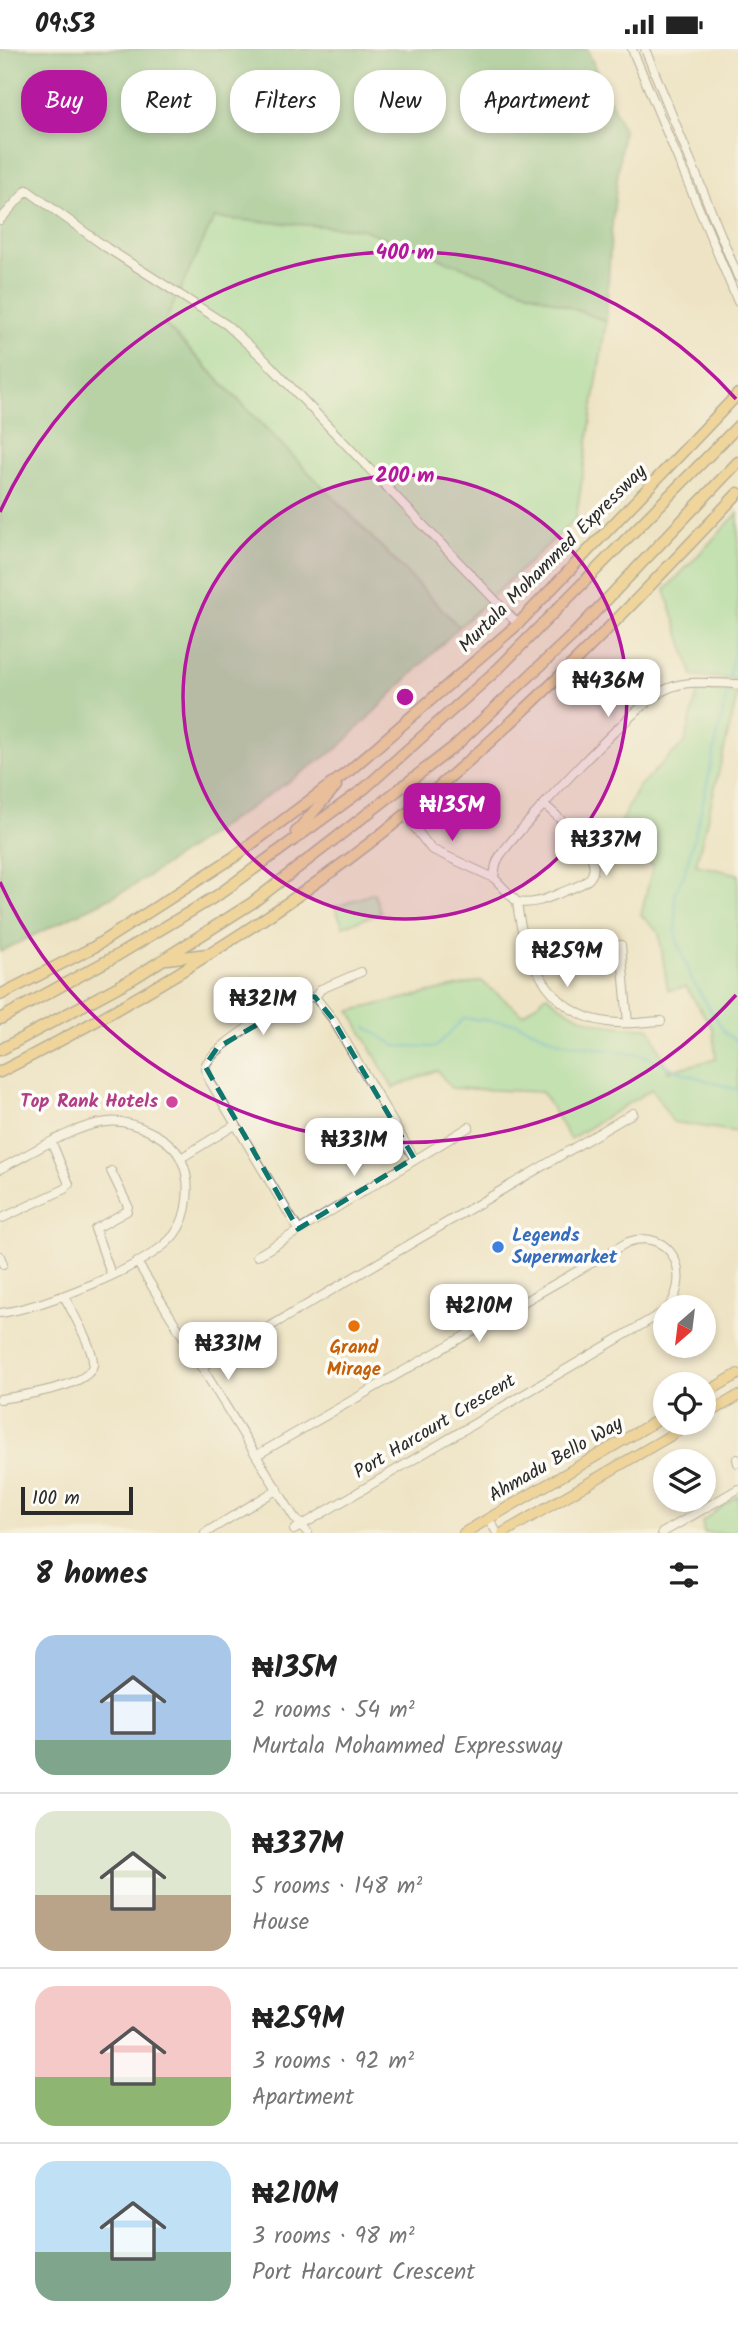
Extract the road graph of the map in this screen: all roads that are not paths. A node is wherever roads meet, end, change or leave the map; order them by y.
1 (632, 49) edge
2 (645, 49) edge
3 (670, 114) junction
4 (659, 118) junction
5 (0, 220) edge
6 (738, 277) edge
7 (738, 302) edge
8 (738, 394) edge
9 (738, 426) edge
10 (738, 462) edge
11 (738, 493) edge
12 (518, 624) junction
13 (738, 684) edge
14 (349, 771) junction
15 (545, 805) junction
16 (405, 815) junction
17 (283, 848) junction
18 (494, 878) junction
19 (517, 902) junction
20 (621, 946) dead end
21 (212, 953) junction
22 (164, 959) junction
23 (361, 972) dead end
24 (0, 995) edge
25 (315, 997) junction
26 (2, 1017) edge
27 (662, 1021) dead end
28 (628, 1023) junction
29 (0, 1049) edge
30 (0, 1072) edge
31 (633, 1113) dead end
32 (235, 1125) junction
33 (469, 1127) dead end
34 (52, 1143) junction
35 (181, 1158) junction
36 (414, 1158) junction
37 (0, 1169) edge
38 (111, 1171) dead end
39 (0, 1219) edge
40 (299, 1229) junction
41 (257, 1256) dead end
42 (137, 1262) junction
43 (111, 1274) junction
44 (677, 1295) edge
45 (64, 1296) junction
46 (0, 1313) edge
47 (653, 1318) edge
48 (201, 1367) junction
49 (738, 1374) edge
50 (716, 1387) edge
51 (738, 1396) edge
52 (0, 1399) edge
53 (716, 1409) edge
54 (653, 1423) edge
55 (671, 1435) edge
56 (257, 1455) junction
57 (278, 1489) junction
58 (738, 1489) edge
59 (293, 1517) junction
60 (303, 1524) junction
61 (484, 1525) edge
62 (295, 1532) edge
63 (205, 1533) edge
64 (308, 1533) edge
65 (464, 1533) edge
66 (497, 1533) edge
67 (503, 1533) edge
68 (663, 1533) edge

1 - 4 street
2 - 3 street
3 - 4 street
3 - 6 street
4 - 7 street
5 - 12 street
8 - 12 highway, Murtala Mohammed Expressway
9 - 17 highway, Murtala Mohammed Expressway
10 - 22 highway
11 - 16 highway
12 - 14 highway, Murtala Mohammed Expressway
13 - 15 street
14 - 17 highway
14 - 24 highway, Murtala Mohammed Expressway
15 - 18 street
15 - 19 street
16 - 18 street
16 - 21 highway
17 - 26 highway, Murtala Mohammed Expressway
18 - 19 street
19 - 28 street
20 - 28 street
21 - 22 highway
21 - 30 highway
22 - 29 highway
23 - 25 street
25 - 32 street
25 - 36 street
27 - 28 street
31 - 48 street
32 - 35 street
32 - 40 street
33 - 36 street
34 - 35 street
34 - 37 street
34 - 39 street
35 - 42 street
36 - 40 street
38 - 43 street
40 - 41 street
42 - 43 street
42 - 48 street
43 - 45 street
44 - 56 street
45 - 46 street
45 - 52 street
47 - 60 street, Port Harcourt Crescent
48 - 56 street
49 - 50 main road
51 - 53 main road
54 - 61 main road, Ahmadu Bello Way
55 - 67 main road, Ahmadu Bello Way
56 - 57 street
57 - 59 street
57 - 63 street
58 - 68 street
59 - 60 street
59 - 62 street
60 - 62 street, Port Harcourt Crescent
60 - 64 street
61 - 65 main road, Ahmadu Bello Way
61 - 66 street

